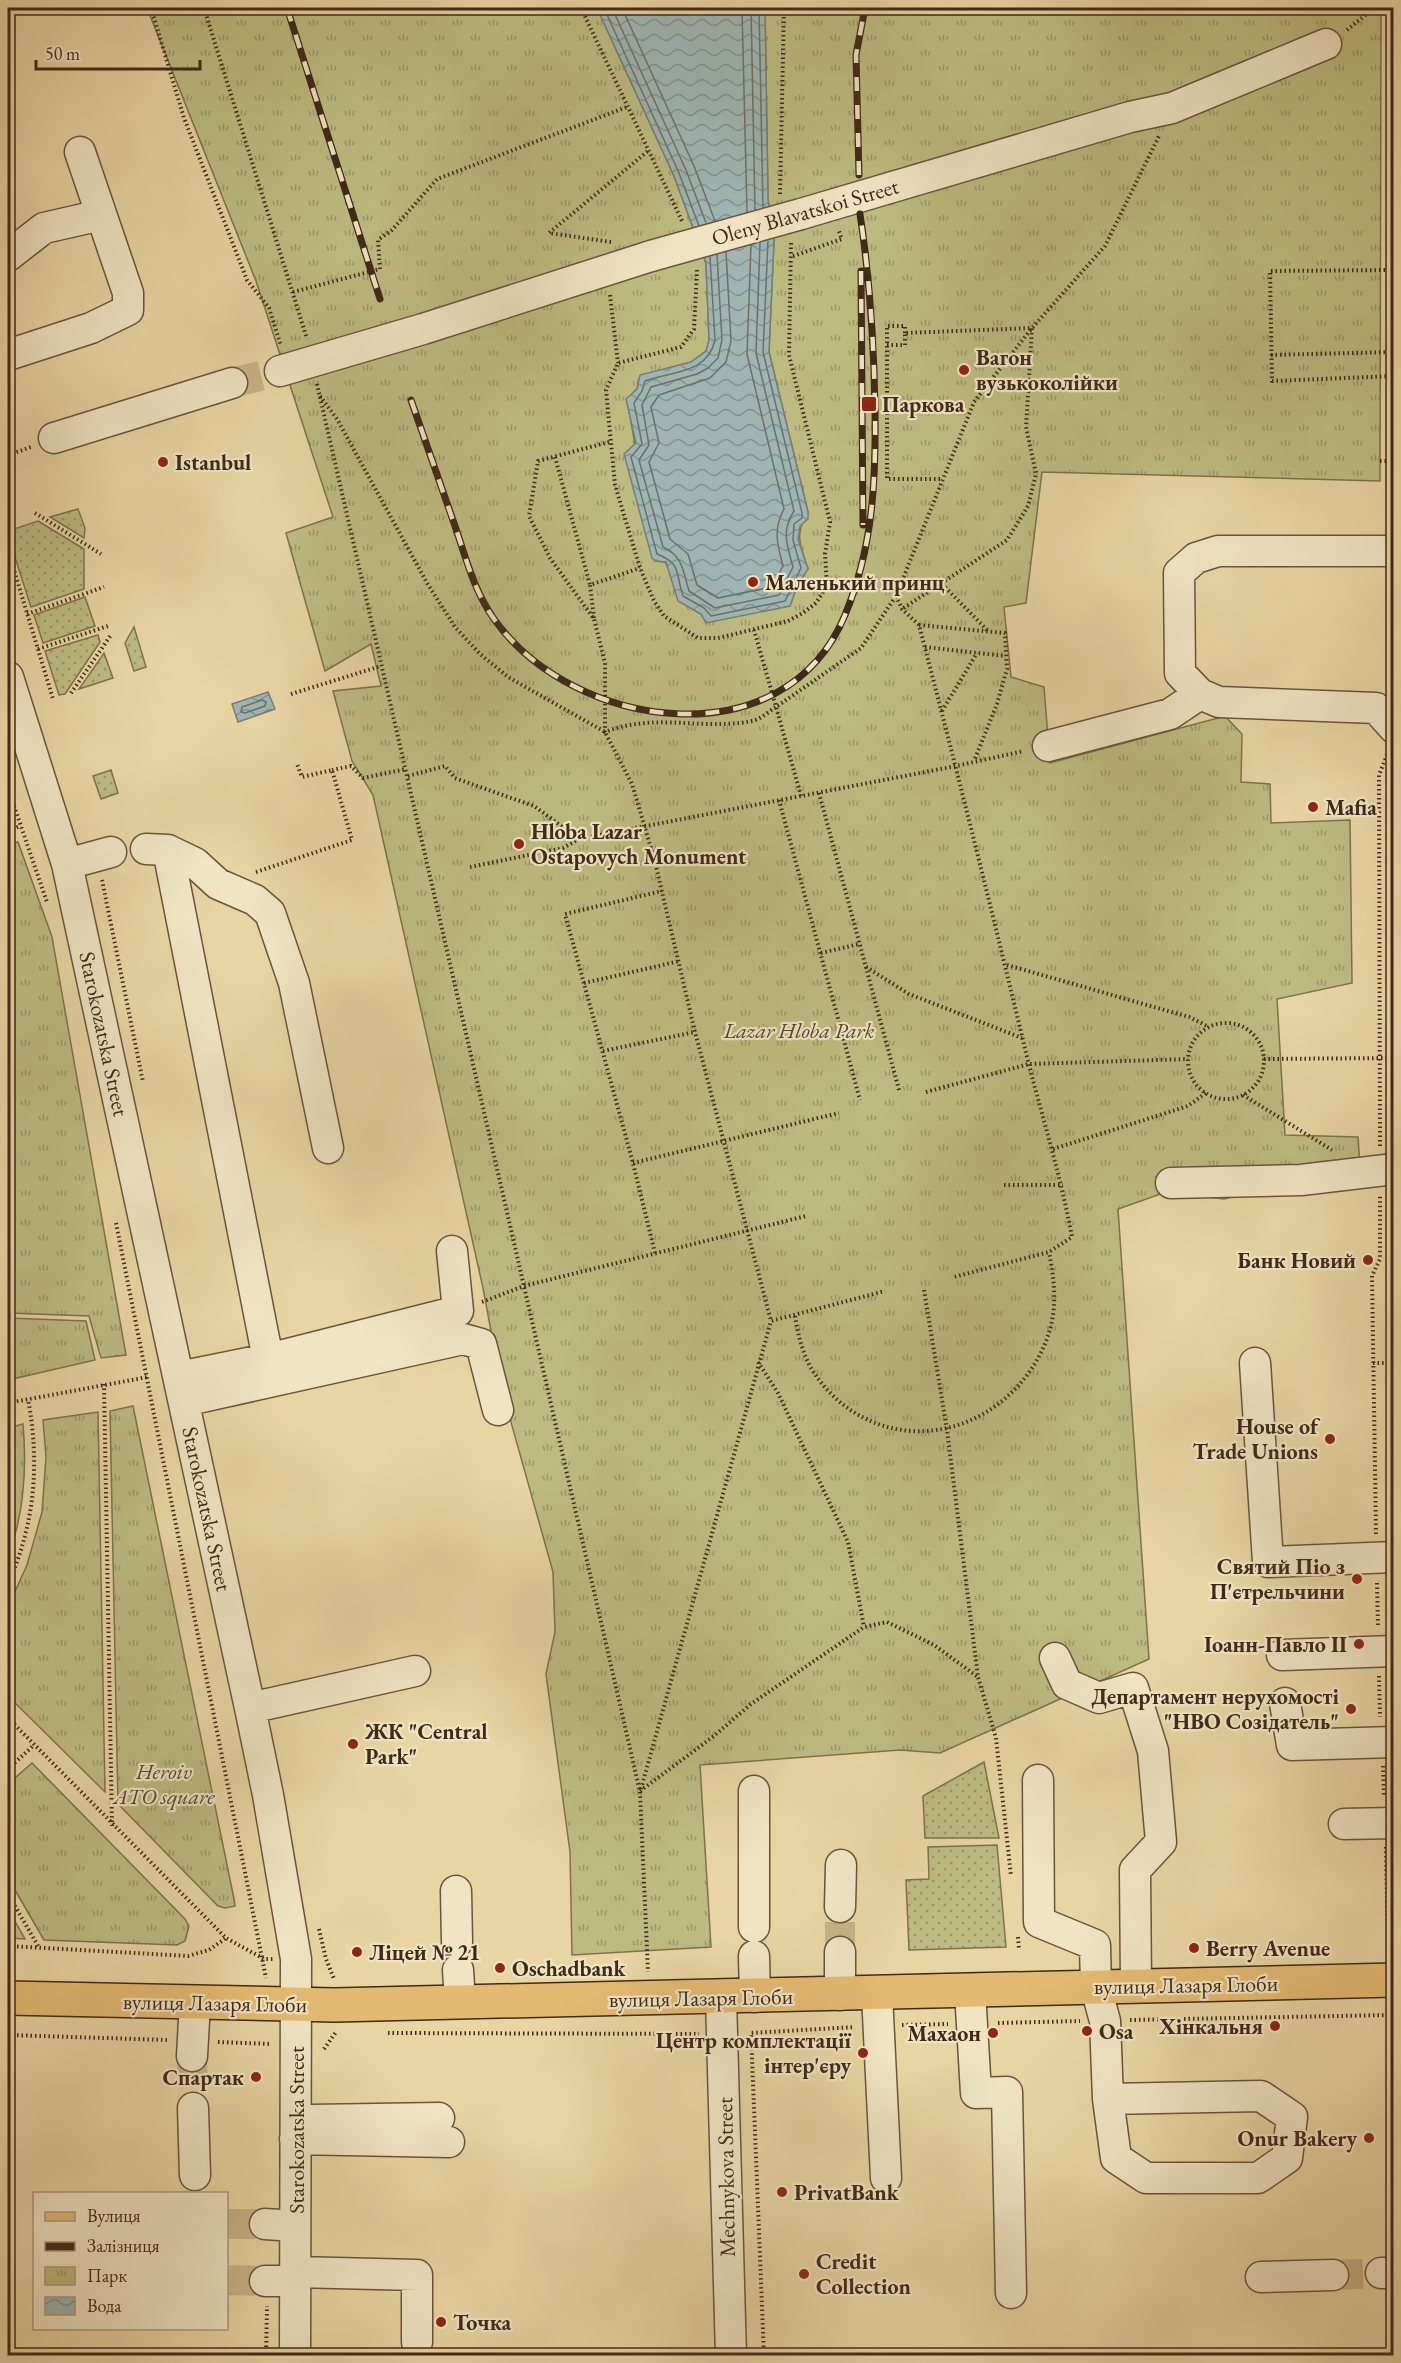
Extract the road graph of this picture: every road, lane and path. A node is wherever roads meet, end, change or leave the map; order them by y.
1 (151, 8) edge
2 (204, 8) edge
3 (581, 8) edge
4 (784, 8) edge
5 (1374, 8) edge
6 (1334, 39) joint
7 (627, 107) junction
8 (1172, 108) junction
9 (648, 151) junction
10 (80, 152) dead end
11 (790, 216) junction
12 (88, 218) dead end
13 (684, 225) dead end
14 (831, 231) dead end
15 (8, 256) edge
16 (651, 256) junction
17 (792, 256) junction
18 (698, 261) dead end
19 (606, 270) junction
20 (1394, 270) edge
21 (293, 292) junction
22 (1032, 328) junction
23 (905, 333) junction
24 (887, 345) junction
25 (1394, 352) edge
26 (1271, 355) junction
27 (8, 356) edge
28 (618, 363) junction
29 (294, 366) junction
30 (1394, 376) edge
31 (232, 383) tunnel mouth
32 (319, 394) junction
33 (54, 438) dead end
34 (610, 442) junction
35 (555, 457) junction
36 (1380, 461) dead end
37 (1394, 461) edge
38 (941, 479) junction
39 (34, 513) dead end
40 (8, 550) edge
41 (1394, 551) edge
42 (101, 554) dead end
43 (640, 568) junction
44 (942, 584) junction
45 (590, 585) junction
46 (104, 587) dead end
47 (896, 596) junction
48 (902, 609) junction
49 (27, 614) junction
50 (594, 619) junction
51 (920, 625) junction
52 (108, 626) dead end
53 (754, 630) junction
54 (989, 632) junction
55 (111, 635) dead end
56 (925, 646) junction
57 (38, 649) junction
58 (977, 653) junction
59 (1005, 657) junction
60 (381, 666) junction
61 (8, 677) edge
62 (70, 693) dead end
63 (291, 694) dead end
64 (1200, 694) junction
65 (53, 699) dead end
66 (776, 707) junction
67 (942, 711) junction
68 (605, 732) junction
69 (1392, 738) edge
70 (1048, 746) joint
71 (974, 762) junction
72 (297, 764) dead end
73 (956, 766) junction
74 (406, 769) junction
75 (332, 770) junction
76 (408, 776) junction
77 (819, 793) junction
78 (801, 796) junction
79 (779, 800) junction
80 (14, 806) dead end
81 (21, 826) junction
82 (644, 826) junction
83 (8, 830) edge
84 (579, 839) junction
85 (111, 852) dead end
86 (67, 864) junction
87 (470, 867) dead end
88 (218, 884) junction
89 (662, 891) junction
90 (50, 910) dead end
91 (859, 944) junction
92 (822, 953) junction
93 (680, 961) junction
94 (1006, 965) junction
95 (865, 966) junction
96 (584, 983) junction
97 (1209, 1027) junction
98 (695, 1032) junction
99 (1023, 1038) junction
100 (603, 1051) junction
101 (1188, 1059) junction
102 (1264, 1059) junction
103 (1380, 1059) junction
104 (1394, 1059) edge
105 (1029, 1064) junction
106 (899, 1090) dead end
107 (926, 1092) dead end
108 (1206, 1092) junction
109 (1243, 1095) junction
110 (860, 1100) dead end
111 (839, 1113) dead end
112 (725, 1140) junction
113 (328, 1148) dead end
114 (1053, 1149) junction
115 (633, 1163) junction
116 (1379, 1169) edge
117 (1171, 1183) dead end
118 (1004, 1185) dead end
119 (1063, 1185) junction
120 (114, 1213) dead end
121 (806, 1216) dead end
122 (746, 1229) junction
123 (452, 1251) dead end
124 (1049, 1252) junction
125 (655, 1253) junction
126 (954, 1277) dead end
127 (524, 1286) junction
128 (924, 1290) dead end
129 (885, 1291) dead end
130 (458, 1311) junction
131 (795, 1316) junction
132 (771, 1322) junction
133 (268, 1359) junction
134 (758, 1361) junction
135 (1255, 1363) dead end
136 (1373, 1363) junction
137 (1394, 1363) edge
138 (148, 1377) junction
139 (172, 1383) junction
140 (104, 1384) junction
141 (28, 1399) junction
142 (8, 1403) edge
143 (498, 1410) dead end
144 (947, 1430) junction
145 (1385, 1557) edge
146 (8, 1584) edge
147 (864, 1627) junction
148 (1386, 1651) edge
149 (1282, 1655) dead end
150 (1055, 1658) dead end
151 (416, 1671) dead end
152 (978, 1677) junction
153 (1285, 1703) dead end
154 (250, 1708) junction
155 (8, 1718) edge
156 (1388, 1742) edge
157 (34, 1745) junction
158 (8, 1769) edge
159 (1038, 1780) dead end
160 (754, 1791) dead end
161 (640, 1792) junction
162 (1389, 1823) edge
163 (1344, 1824) dead end
164 (112, 1826) junction
165 (841, 1865) dead end
166 (1011, 1879) dead end
167 (456, 1891) dead end
168 (8, 1894) edge
169 (840, 1907) tunnel mouth
170 (1017, 1925) dead end
171 (226, 1938) junction
172 (8, 1946) edge
173 (38, 1946) junction
174 (1019, 1949) dead end
175 (840, 1952) tunnel mouth
176 (264, 1959) junction
177 (296, 1959) junction
178 (1391, 1965) edge
179 (459, 1971) junction
180 (1136, 1987) junction
181 (1095, 1988) junction
182 (970, 1991) junction
183 (877, 1994) junction
184 (840, 1995) junction
185 (755, 1997) junction
186 (8, 1998) edge
187 (721, 1998) junction
188 (649, 2000) junction
189 (195, 2002) junction
190 (297, 2004) junction
191 (1394, 2015) edge
192 (336, 2033) dead end
193 (348, 2033) dead end
194 (384, 2033) dead end
195 (696, 2034) dead end
196 (192, 2056) tunnel mouth
197 (1108, 2099) junction
198 (193, 2108) tunnel mouth
199 (295, 2129) junction
200 (444, 2130) dead end
201 (195, 2175) dead end
202 (886, 2178) dead end
203 (265, 2224) tunnel mouth
204 (295, 2226) junction
205 (1333, 2275) tunnel mouth
206 (295, 2277) junction
207 (1262, 2277) dead end
208 (265, 2281) tunnel mouth
209 (1011, 2293) dead end
210 (417, 2342) dead end
211 (295, 2355) edge
212 (731, 2355) edge

1 - 29 path
2 - 21 path
3 - 7 path
4 - 11 path
5 - 6 path
6 - 8 street, Oleny Blavatskoi Street
7 - 9 path
7 - 21 path
8 - 11 street, Oleny Blavatskoi Street
8 - 22 path
9 - 13 path
9 - 16 path
10 - 27 street
11 - 16 street, Oleny Blavatskoi Street, bridge
11 - 17 path
12 - 15 street
14 - 17 path
16 - 19 street, Oleny Blavatskoi Street
17 - 53 path
18 - 28 path
19 - 28 path
19 - 29 street, Oleny Blavatskoi Street
20 - 26 path
21 - 29 path
22 - 23 path
22 - 38 path
22 - 44 path
23 - 24 path
23 - 24 path
24 - 38 path
25 - 26 path
26 - 30 path
28 - 34 path
29 - 32 path
31 - 33 street
32 - 60 path
32 - 68 path
34 - 35 path
34 - 43 path
35 - 45 path
35 - 50 path
36 - 37 path
38 - 47 path
39 - 42 path
40 - 49 path
41 - 64 street
43 - 45 path
43 - 53 path
44 - 48 path
44 - 54 path
45 - 50 path
46 - 49 path
47 - 48 path
47 - 66 path
48 - 51 path
49 - 57 path
50 - 68 path
51 - 54 path
51 - 56 path
52 - 57 path
53 - 66 path
54 - 59 path
55 - 62 path
56 - 58 path
56 - 67 path
57 - 65 path
58 - 59 path
58 - 67 path
59 - 71 path
60 - 63 path
60 - 74 path
61 - 86 street, Starokozatska Street
64 - 69 street
64 - 70 street
66 - 68 path
66 - 78 path
67 - 73 path
68 - 82 path
69 - 103 path
70 - 71 path
71 - 73 path
72 - 75 path
73 - 77 path
73 - 94 path
74 - 75 path
74 - 76 path
75 - 88 path
76 - 84 path
76 - 127 path
77 - 78 path
77 - 91 path
78 - 79 path
79 - 82 path
79 - 92 path
80 - 81 path
81 - 83 path
81 - 90 path
82 - 84 path
82 - 89 path
84 - 87 path
85 - 86 street
86 - 139 street, Starokozatska Street
88 - 113 street
88 - 133 street
89 - 93 path
89 - 96 path
91 - 92 path
91 - 95 path
92 - 110 path
93 - 96 path
93 - 98 path
94 - 97 path
94 - 99 path
95 - 99 path
95 - 106 path
96 - 100 path
97 - 101 path
97 - 102 path
98 - 100 path
98 - 112 path
99 - 105 path
100 - 115 path
101 - 105 path
101 - 108 path
102 - 103 path
102 - 109 path
103 - 104 path
103 - 116 path
105 - 107 path
105 - 114 path
108 - 109 path
108 - 114 path
109 - 116 path
111 - 112 path
112 - 115 path
112 - 122 path
114 - 119 path
115 - 125 path
116 - 117 street
116 - 136 path
118 - 119 path
119 - 124 path
120 - 138 path
121 - 122 path
122 - 125 path
122 - 132 path
123 - 130 street
124 - 126 path
124 - 144 path
125 - 127 path
127 - 130 path
127 - 161 path
128 - 144 path
129 - 131 path
130 - 133 street
131 - 132 path
131 - 144 path
132 - 134 path
133 - 139 street
134 - 147 path
134 - 161 path
135 - 145 street
136 - 137 path
136 - 145 path
138 - 139 path
138 - 140 path
138 - 176 path
139 - 143 street
139 - 154 street, Starokozatska Street
140 - 141 path
140 - 164 path
141 - 142 path
141 - 146 path
144 - 152 path
145 - 148 path
147 - 152 path
147 - 161 path
148 - 149 street
148 - 156 path
150 - 180 street
151 - 154 street
152 - 166 path
153 - 156 street
154 - 177 street, Starokozatska Street
155 - 157 path
156 - 162 path
157 - 158 path
157 - 164 path
159 - 181 street
160 - 185 street
161 - 188 path
162 - 163 street
162 - 178 path
164 - 171 path
165 - 169 street
167 - 179 street
168 - 173 path
170 - 174 path
171 - 173 path
171 - 176 path
172 - 173 path
175 - 184 street
176 - 177 path
177 - 190 street, Starokozatska Street
178 - 180 main road, вулиця Лазаря Глоби
178 - 191 path
179 - 188 main road, вулиця Лазаря Глоби
179 - 190 main road, вулиця Лазаря Глоби
180 - 181 main road, вулиця Лазаря Глоби
181 - 182 main road, вулиця Лазаря Глоби
181 - 197 street
182 - 183 main road, вулиця Лазаря Глоби
182 - 209 street
183 - 184 main road, вулиця Лазаря Глоби
183 - 202 street
184 - 185 main road, вулиця Лазаря Глоби
185 - 187 main road, вулиця Лазаря Глоби
186 - 189 main road, вулиця Лазаря Глоби
187 - 188 main road, вулиця Лазаря Глоби
187 - 212 street, Mechnykova Street
189 - 190 main road, вулиця Лазаря Глоби
189 - 196 street
190 - 199 street, Starokozatska Street
192 - 193 path
194 - 195 path
197 - 197 street
198 - 201 street
199 - 200 street
199 - 204 street, Starokozatska Street
203 - 204 street
204 - 206 street, Starokozatska Street
205 - 207 street
206 - 208 street
206 - 210 street
206 - 211 street, Starokozatska Street

